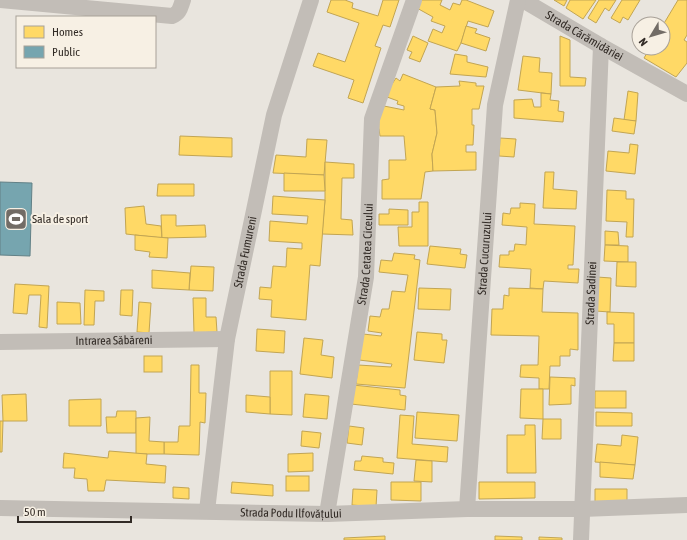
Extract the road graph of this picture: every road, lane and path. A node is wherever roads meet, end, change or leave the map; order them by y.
1 (0, 0) edge
2 (183, 0) edge
3 (311, 0) edge
4 (414, 0) edge
5 (518, 0) edge
6 (523, 0) edge
7 (601, 46) junction
8 (687, 94) edge
9 (227, 339) junction
10 (0, 342) edge
11 (687, 505) edge
12 (0, 508) edge
13 (468, 509) junction
14 (582, 509) junction
15 (207, 511) junction
16 (327, 514) junction
17 (581, 540) edge

1 - 2 street
3 - 9 street, Strada Fumureni
4 - 16 street, Strada Cetatea Ciceului
5 - 13 street, Strada Cucuruzului
6 - 7 street, Strada Cărămidăriei
7 - 8 street, Strada Cărămidăriei
7 - 14 street, Strada Sadinei
9 - 10 street, Intrarea Săbăreni
9 - 15 street, Strada Fumureni
11 - 14 street, Strada Podu Ilfovățului
12 - 15 street, Strada Podu Ilfovățului
13 - 14 street, Strada Podu Ilfovățului
13 - 16 street, Strada Podu Ilfovățului
14 - 17 street, Strada Sadinei
15 - 16 street, Strada Podu Ilfovățului

